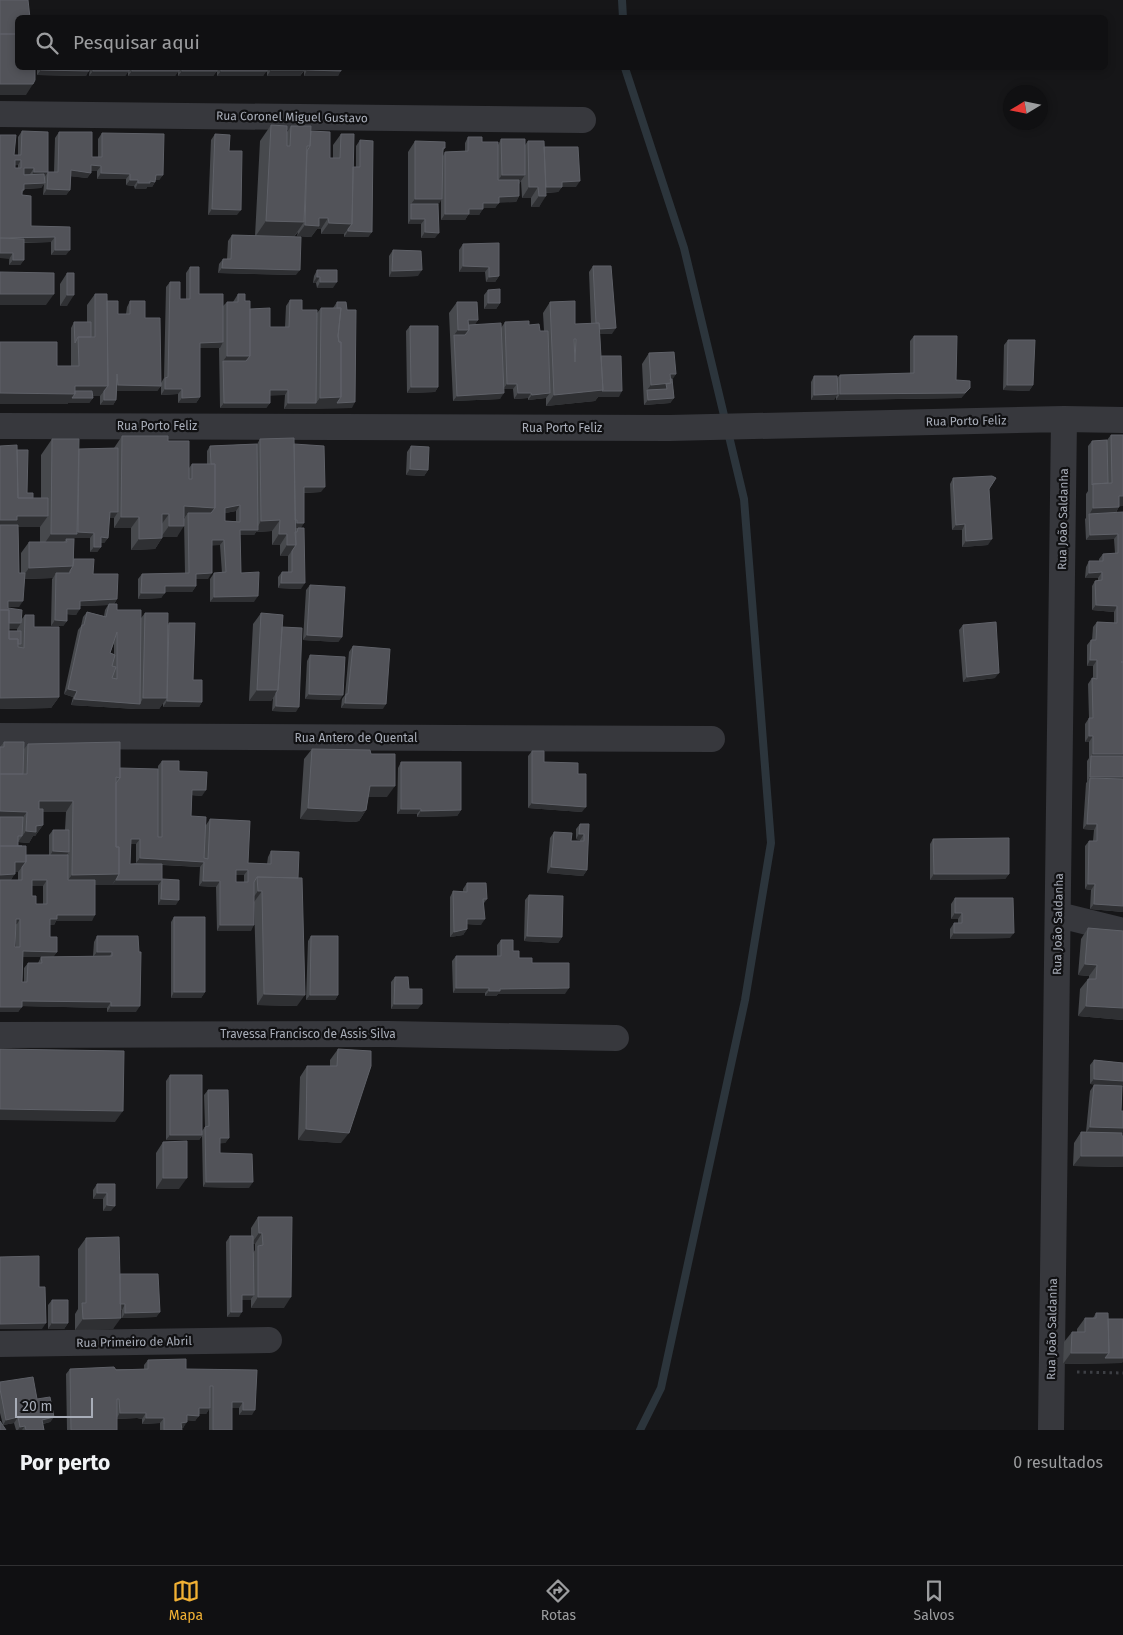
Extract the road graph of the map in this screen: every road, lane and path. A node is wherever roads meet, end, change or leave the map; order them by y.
1 (0, 114) edge
2 (583, 120) dead end
3 (1064, 419) junction
4 (1123, 420) edge
5 (0, 426) edge
6 (0, 736) edge
7 (712, 739) dead end
8 (1059, 915) junction
9 (1123, 931) edge
10 (0, 1035) edge
11 (616, 1038) dead end
12 (269, 1340) dead end
13 (0, 1344) edge
14 (1051, 1372) junction
15 (1123, 1372) edge
16 (1051, 1430) edge

1 - 2 street, Rua Coronel Miguel Gustavo
3 - 4 street, Rua Porto Feliz
3 - 5 street, Rua Porto Feliz
3 - 8 street, Rua João Saldanha
6 - 7 street, Rua Antero de Quental
8 - 9 street
8 - 14 street, Rua João Saldanha
10 - 11 street, Travessa Francisco de Assis Silva
12 - 13 street, Rua Primeiro de Abril
14 - 15 path
14 - 16 street, Rua João Saldanha

